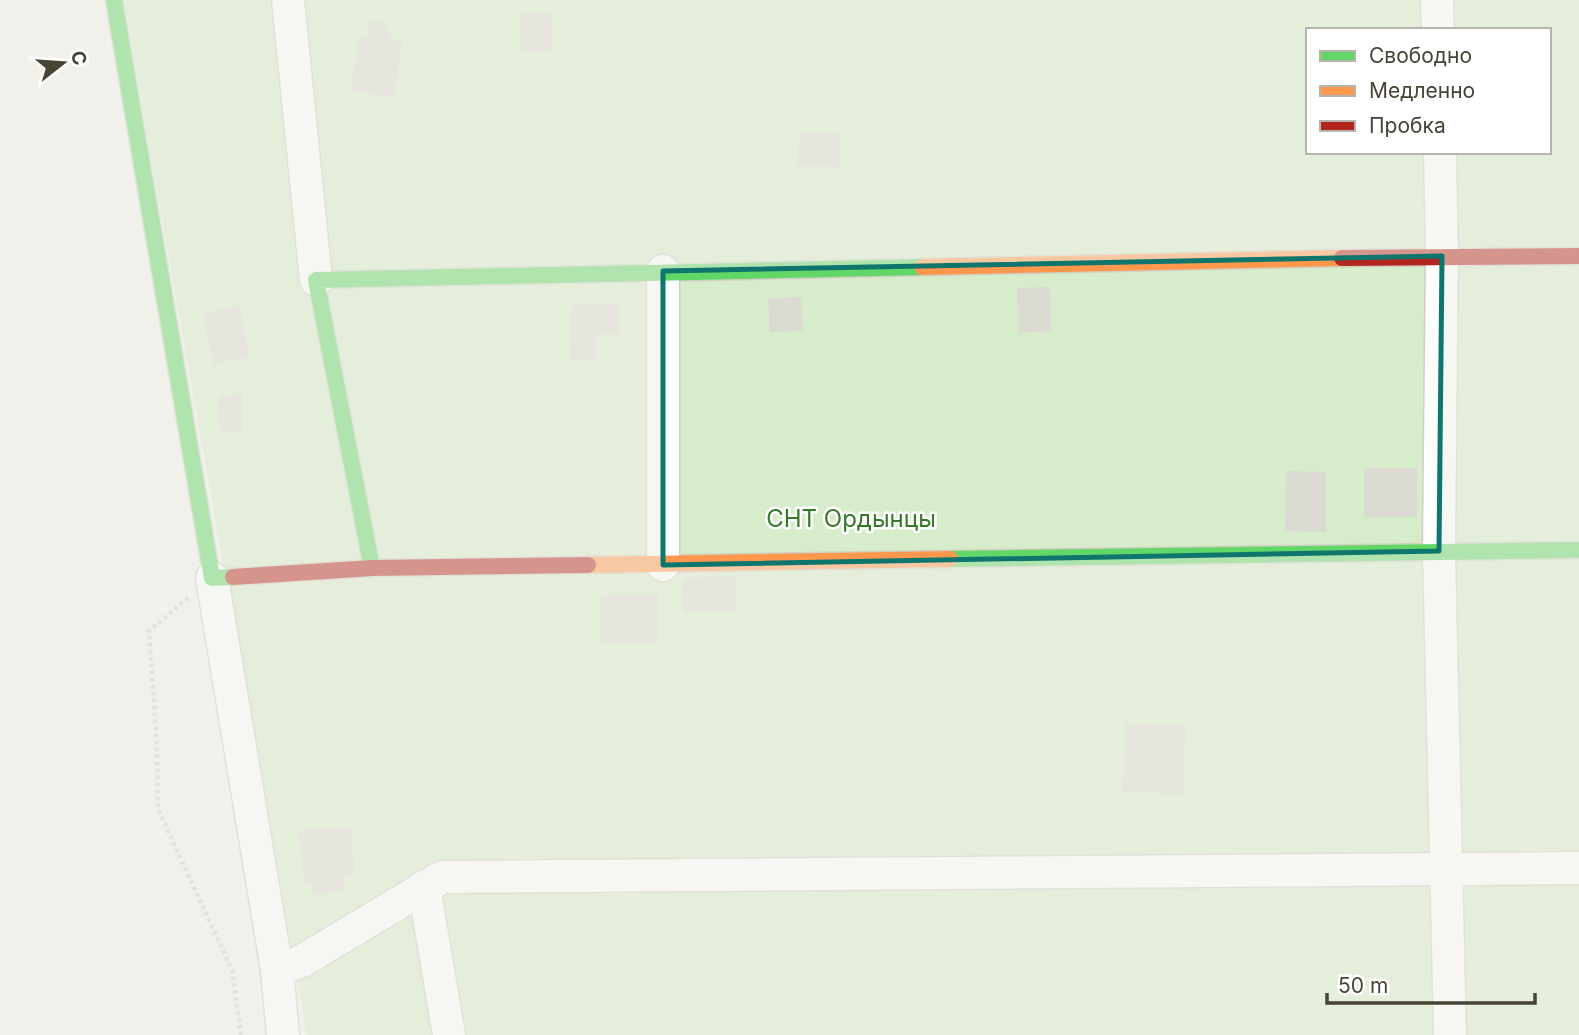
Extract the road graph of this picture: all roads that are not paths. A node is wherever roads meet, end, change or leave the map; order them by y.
1 (114, 0) edge
2 (288, 0) edge
3 (1437, 0) edge
4 (1437, 28) edge
5 (1440, 154) edge
6 (1442, 256) junction
7 (1579, 256) edge
8 (663, 271) junction
9 (316, 279) junction
10 (1579, 550) edge
11 (1438, 551) junction
12 (663, 565) junction
13 (372, 568) junction
14 (212, 578) junction
15 (1579, 868) edge
16 (1447, 869) junction
17 (425, 887) junction
18 (277, 970) junction
19 (283, 1035) edge
20 (449, 1035) edge
21 (1450, 1035) edge

1 - 14 street
2 - 9 street
3 - 4 street
5 - 6 street
6 - 7 street
6 - 8 street
6 - 11 street
8 - 9 street
8 - 12 street
9 - 13 street
10 - 11 street
11 - 12 street
11 - 16 street
12 - 13 street
13 - 14 street
14 - 18 street
15 - 16 street
16 - 17 street
16 - 21 street
17 - 18 street
17 - 20 street
18 - 19 street

